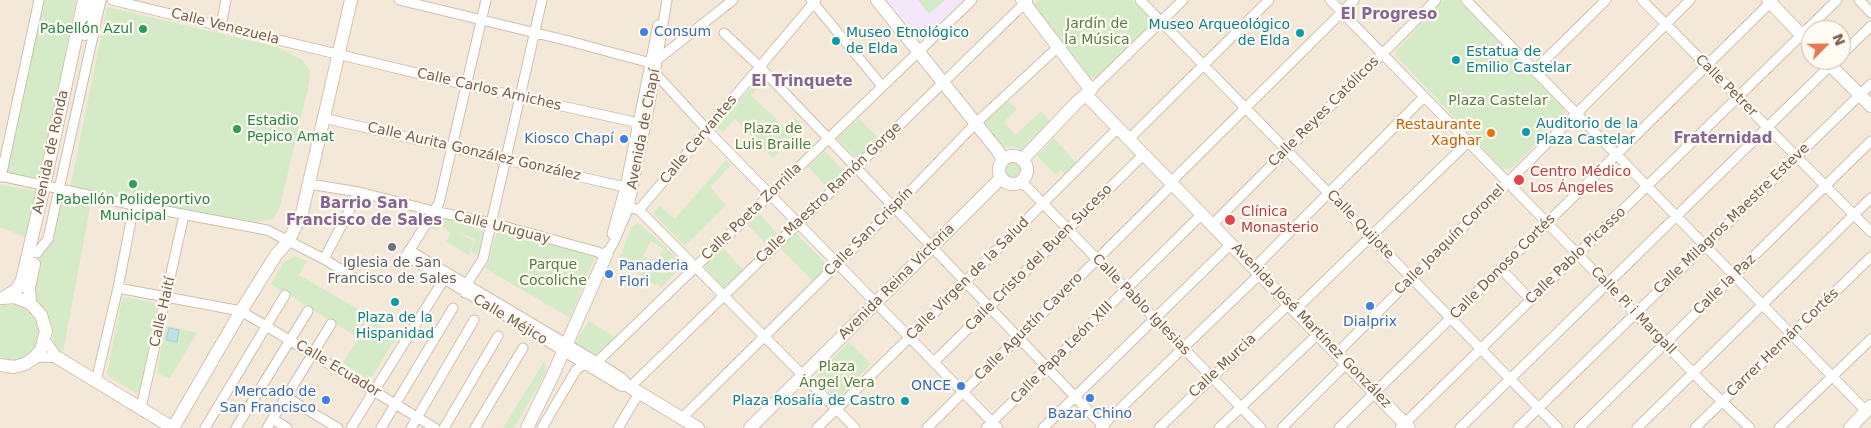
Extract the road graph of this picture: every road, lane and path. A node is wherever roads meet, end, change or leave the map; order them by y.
1 (39, 0) edge
2 (84, 0) edge
3 (93, 0) edge
4 (101, 0) edge
5 (112, 0) edge
6 (226, 0) edge
7 (351, 0) edge
8 (399, 0) edge
9 (486, 0) edge
10 (542, 0) edge
11 (663, 0) edge
12 (668, 0) edge
13 (733, 0) edge
14 (877, 0) edge
15 (972, 0) edge
16 (1140, 0) edge
17 (1184, 0) edge
18 (1269, 0) edge
19 (1330, 0) edge
20 (1354, 0) edge
21 (1436, 0) edge
22 (1466, 0) edge
23 (1606, 0) edge
24 (1642, 0) edge
25 (1690, 0) edge
26 (1837, 0) edge
27 (1859, 0) edge
28 (814, 1) edge
29 (1025, 1) edge
30 (1771, 1) edge
31 (1342, 12) junction
32 (1871, 13) edge
33 (481, 19) junction
34 (1816, 20) edge
35 (1161, 22) junction
36 (1666, 24) junction
37 (221, 26) junction
38 (1871, 26) edge
39 (534, 32) junction
40 (724, 33) dead end
41 (1801, 35) joint
42 (1851, 45) edge
43 (1058, 47) junction
44 (918, 51) junction
45 (337, 54) junction
46 (1382, 54) junction
47 (654, 62) junction
48 (1203, 65) junction
49 (1707, 66) junction
50 (760, 67) junction
51 (1535, 70) junction
52 (1823, 70) edge
53 (1838, 70) edge
54 (655, 73) junction
55 (943, 83) junction
56 (1871, 84) edge
57 (466, 85) junction
58 (882, 86) junction
59 (670, 89) junction
60 (1089, 93) junction
61 (1860, 95) junction
62 (520, 97) junction
63 (1424, 97) junction
64 (1738, 97) junction
65 (650, 104) junction
66 (1871, 106) edge
67 (1245, 108) junction
68 (1577, 113) junction
69 (323, 118) junction
70 (976, 124) junction
71 (1767, 127) junction
72 (1118, 128) junction
73 (637, 129) junction
74 (708, 130) junction
75 (828, 139) junction
76 (1129, 139) junction
77 (1871, 141) edge
78 (1468, 142) junction
79 (452, 147) junction
80 (1286, 150) junction
81 (1144, 154) junction
82 (1617, 154) junction
83 (1796, 157) junction
84 (505, 159) junction
85 (1003, 160) junction
86 (1022, 160) junction
87 (856, 168) junction
88 (0, 177) edge
89 (1001, 178) junction
90 (1508, 182) junction
91 (1020, 183) junction
92 (1172, 183) junction
93 (309, 184) junction
94 (1648, 185) junction
95 (1825, 186) junction
96 (625, 187) junction
97 (51, 188) junction
98 (359, 192) junction
99 (1329, 193) junction
100 (771, 195) junction
101 (1871, 198) edge
102 (1043, 204) junction
103 (134, 205) junction
104 (629, 207) junction
105 (894, 208) junction
106 (639, 210) junction
107 (433, 211) junction
108 (1202, 214) junction
109 (1853, 214) junction
110 (184, 215) junction
111 (1677, 215) junction
112 (492, 223) junction
113 (798, 223) junction
114 (1547, 223) junction
115 (1212, 224) junction
116 (1068, 229) junction
117 (1871, 232) edge
118 (1371, 236) junction
119 (289, 240) junction
120 (1231, 244) junction
121 (1706, 245) junction
122 (930, 247) junction
123 (606, 254) junction
124 (1577, 254) junction
125 (1871, 257) edge
126 (324, 259) junction
127 (1096, 259) junction
128 (838, 264) junction
129 (695, 267) junction
130 (1501, 268) junction
131 (1257, 271) junction
132 (1735, 275) junction
133 (445, 276) junction
134 (353, 277) dead end
135 (1412, 278) junction
136 (965, 282) junction
137 (1607, 284) junction
138 (118, 288) junction
139 (466, 289) junction
140 (1126, 290) junction
141 (285, 295) dead end
142 (166, 296) junction
143 (724, 296) junction
144 (2, 298) edge
145 (1531, 300) junction
146 (876, 302) junction
147 (30, 303) junction
148 (1762, 304) junction
149 (1292, 307) junction
150 (452, 308) dead end
151 (989, 308) junction
152 (241, 311) junction
153 (308, 311) dead end
154 (1635, 314) junction
155 (1451, 318) junction
156 (1155, 319) junction
157 (474, 320) dead end
158 (331, 324) dead end
159 (265, 326) junction
160 (1318, 334) junction
161 (1792, 334) junction
162 (498, 336) dead end
163 (765, 337) junction
164 (910, 337) junction
165 (1018, 338) junction
166 (1871, 339) edge
167 (45, 340) junction
168 (290, 340) junction
169 (1665, 344) junction
170 (523, 348) dead end
171 (565, 348) junction
172 (1184, 349) junction
173 (1481, 349) junction
174 (1337, 353) junction
175 (313, 354) junction
176 (34, 358) junction
177 (58, 358) junction
178 (597, 362) junction
179 (934, 362) junction
180 (1347, 363) junction
181 (584, 364) junction
182 (0, 365) edge
183 (1046, 368) junction
184 (1693, 372) junction
185 (803, 376) junction
186 (1834, 376) junction
187 (1211, 377) junction
188 (1510, 379) junction
189 (96, 381) junction
190 (634, 390) junction
191 (374, 391) junction
192 (963, 392) junction
193 (1375, 393) junction
194 (286, 397) junction
195 (1075, 398) junction
196 (1722, 402) junction
197 (395, 404) junction
198 (1240, 407) junction
199 (141, 408) junction
200 (1538, 408) junction
201 (836, 409) junction
202 (1868, 409) edge
203 (417, 417) junction
204 (682, 418) junction
205 (273, 419) junction
206 (160, 424) edge
207 (992, 426) edge
208 (1405, 426) edge
209 (1103, 427) edge
210 (173, 428) edge
211 (205, 428) edge
212 (236, 428) edge
213 (267, 428) edge
214 (287, 428) edge
215 (338, 428) edge
216 (351, 428) edge
217 (381, 428) edge
218 (411, 428) edge
219 (435, 428) edge
220 (444, 428) edge
221 (475, 428) edge
222 (526, 428) edge
223 (542, 428) edge
224 (618, 428) edge
225 (698, 428) edge
226 (750, 428) edge
227 (817, 428) edge
228 (855, 428) edge
229 (927, 428) edge
230 (1044, 428) edge
231 (1159, 428) edge
232 (1219, 428) edge
233 (1261, 428) edge
234 (1282, 428) edge
235 (1340, 428) edge
236 (1460, 428) edge
237 (1518, 428) edge
238 (1558, 428) edge
239 (1579, 428) edge
240 (1637, 428) edge
241 (1694, 428) edge
242 (1750, 428) edge
243 (1779, 428) edge
244 (1850, 428) edge

1 - 88 street
2 - 97 street, Avenida de Ronda
3 - 97 street, Avenida de Ronda
4 - 97 street, Avenida de Ronda
5 - 37 street, Calle Venezuela
6 - 37 street
7 - 45 street
8 - 33 street
9 - 33 street
10 - 39 street
11 - 47 street, Avenida de Chapí
12 - 47 street, Avenida de Chapí
13 - 47 street
14 - 44 street
15 - 44 street, Calle Poeta Zorrilla
16 - 35 street, Calle Quijote
17 - 35 street
18 - 48 street
19 - 31 street, Calle Pi i Margall
20 - 31 street, Calle Agustín Cavero
21 - 46 street, Calle Reyes Católicos
22 - 51 street
23 - 51 street
24 - 36 street, Calle Petrer
25 - 36 street, Calle Joaquín Coronel
26 - 34 street, Calle Pablo Picasso
27 - 32 street
28 - 50 street, Calle Cervantes
28 - 58 street
29 - 43 street, Avenida José Martínez González
29 - 55 street, Calle Maestro Ramón Gorge
30 - 41 street
30 - 49 street, Calle Donoso Cortés
31 - 46 street, Calle Pi i Margall
31 - 67 street, Calle Agustín Cavero
33 - 39 street
33 - 57 street
35 - 48 street, Calle Quijote
35 - 60 street
36 - 49 street, Calle Petrer
36 - 68 street, Calle Joaquín Coronel
37 - 45 street, Calle Venezuela
38 - 42 street
39 - 47 street
39 - 62 street
40 - 50 street
41 - 64 street, Calle Pablo Picasso
43 - 60 street, Avenida José Martínez González
43 - 70 street, Calle San Crispín
44 - 55 street
44 - 58 street, Calle Poeta Zorrilla
45 - 57 street, Calle Carlos Arniches
45 - 69 street
46 - 63 street, Calle Pi i Margall
46 - 80 street, Calle Reyes Católicos
47 - 54 street
47 - 73 street, Avenida de Chapí
48 - 67 street, Calle Quijote
48 - 76 street
49 - 64 street, Calle Petrer
49 - 82 street, Calle Donoso Cortés
50 - 74 street, Calle Cervantes
50 - 75 street
51 - 68 street
52 - 71 street
53 - 61 street
54 - 59 street
54 - 65 street, Avenida de Chapí
55 - 70 street
55 - 87 street, Calle Maestro Ramón Gorge
56 - 61 street, Calle Milagros Maestre Esteve
57 - 62 street, Calle Carlos Arniches
57 - 79 street
58 - 75 street, Calle Poeta Zorrilla
59 - 65 street
59 - 74 street
60 - 72 street, Avenida José Martínez González
60 - 86 street
61 - 66 street
61 - 83 street, Calle Milagros Maestre Esteve
62 - 73 street, Calle Carlos Arniches
62 - 84 street
63 - 78 street, Calle Pi i Margall
63 - 99 street
64 - 71 street, Calle Petrer
64 - 94 street, Calle Pablo Picasso
65 - 104 street, Avenida de Chapí
67 - 80 street, Calle Quijote
67 - 92 street, Calle Agustín Cavero
68 - 82 street
68 - 90 street, Calle Joaquín Coronel
69 - 79 street, Calle Aurita González González
69 - 93 street
70 - 85 street
70 - 105 street, Calle San Crispín
71 - 83 street, Calle Petrer
71 - 111 street
72 - 76 street, Avenida José Martínez González
72 - 102 street, Calle Virgen de la Salud
73 - 96 street, Avenida de Chapí
74 - 100 street
74 - 106 street, Calle Cervantes
75 - 87 street
75 - 100 street, Calle Poeta Zorrilla
76 - 81 street, Avenida José Martínez González
77 - 95 street, Calle la Paz
78 - 90 street, Calle Pi i Margall
78 - 118 street, Calle Murcia
79 - 84 street, Calle Aurita González González
79 - 107 street
80 - 99 street, Calle Quijote
80 - 115 street, Calle Reyes Católicos
81 - 92 street, Avenida José Martínez González
81 - 116 street, Calle Cristo del Buen Suceso
82 - 94 street
82 - 114 street, Calle Donoso Cortés
83 - 95 street, Calle Petrer
83 - 121 street, Calle Milagros Maestre Esteve
84 - 96 street, Calle Aurita González González
84 - 112 street
85 - 86 street
85 - 89 street
86 - 91 street
87 - 105 street
87 - 113 street, Calle Maestro Ramón Gorge
88 - 97 street
89 - 91 street
89 - 122 street, Avenida Reina Victoria
90 - 114 street, Calle Pi i Margall
90 - 135 street, Calle Joaquín Coronel
91 - 102 street, Calle Pablo Iglesias
92 - 108 street, Avenida José Martínez González
92 - 127 street, Calle Agustín Cavero
93 - 98 street, Calle Uruguay
93 - 119 street
94 - 111 street
94 - 124 street, Calle Pablo Picasso
95 - 109 street, Calle Petrer
95 - 132 street, Calle la Paz
96 - 123 street, Avenida de Chapí
97 - 103 street
97 - 144 street, Avenida de Ronda
97 - 147 street, Avenida de Ronda
98 - 107 street, Calle Uruguay
98 - 126 street
99 - 118 street, Calle Quijote
99 - 131 street
100 - 113 street
100 - 129 street, Calle Poeta Zorrilla
101 - 109 street
102 - 116 street, Calle Pablo Iglesias
102 - 136 street, Calle Virgen de la Salud
103 - 110 street
103 - 138 street
104 - 106 street
104 - 123 street, Avenida de Chapí
105 - 122 street
105 - 128 street, Calle San Crispín
106 - 129 street
107 - 112 street, Calle Uruguay
107 - 133 street, Calle Méjico
108 - 115 street, Avenida José Martínez González
108 - 140 street, Calle Papa León XIII
109 - 117 street, Calle Petrer
109 - 148 street
110 - 119 street
110 - 142 street, Calle Haití
111 - 121 street
111 - 137 street
112 - 123 street, Calle Uruguay
112 - 139 street
113 - 128 street
113 - 143 street, Calle Maestro Ramón Gorge
114 - 124 street, Calle Pi i Margall
114 - 130 street, Calle Donoso Cortés
115 - 120 street, Avenida José Martínez González
116 - 127 street, Calle Pablo Iglesias
116 - 151 street, Calle Cristo del Buen Suceso
118 - 135 street, Calle Quijote
118 - 149 street, Calle Murcia
119 - 126 street
119 - 152 street
120 - 131 street, Avenida José Martínez González
120 - 156 street
121 - 132 street
121 - 154 street, Calle Milagros Maestre Esteve
122 - 136 street
122 - 146 street, Avenida Reina Victoria
123 - 171 street, Avenida de Chapí
124 - 137 street, Calle Pi i Margall
124 - 145 street, Calle Pablo Picasso
125 - 161 street, Carrer Hernán Cortés
126 - 134 street
127 - 140 street, Calle Pablo Iglesias
127 - 165 street, Calle Agustín Cavero
128 - 146 street
128 - 163 street, Calle San Crispín
129 - 143 street
129 - 178 street, Calle Poeta Zorrilla
130 - 145 street
130 - 155 street, Calle Donoso Cortés
131 - 149 street, Avenida José Martínez González
131 - 172 street
132 - 148 street
132 - 169 street, Calle la Paz
133 - 139 street, Calle Méjico
133 - 191 street
135 - 155 street, Calle Quijote
135 - 174 street, Calle Joaquín Coronel
136 - 151 street
136 - 164 street, Calle Virgen de la Salud
137 - 154 street, Calle Pi i Margall
137 - 188 street
138 - 142 street
138 - 189 street
139 - 171 street, Calle Méjico
140 - 156 street, Calle Pablo Iglesias
140 - 183 street, Calle Papa León XIII
141 - 159 street
142 - 152 street
142 - 199 street, Calle Haití
143 - 163 street
143 - 190 street, Calle Maestro Ramón Gorge
144 - 147 street
145 - 173 street, Calle Pablo Picasso
146 - 164 street
146 - 185 street, Avenida Reina Victoria
147 - 167 street
148 - 161 street
148 - 184 street
149 - 160 street, Avenida José Martínez González
149 - 187 street, Calle Murcia
150 - 197 street
151 - 165 street
151 - 179 street, Calle Cristo del Buen Suceso
152 - 159 street, Calle Ecuador
152 - 210 street
153 - 168 street
154 - 169 street, Calle Pi i Margall
154 - 200 street, Calle Milagros Maestre Esteve
155 - 173 street, Calle Quijote
155 - 193 street, Calle Donoso Cortés
156 - 172 street, Calle Pablo Iglesias
156 - 195 street
157 - 203 street
158 - 175 street
159 - 168 street, Calle Ecuador
159 - 211 street
160 - 174 street, Avenida José Martínez González
160 - 198 street
161 - 186 street
161 - 196 street, Carrer Hernán Cortés
162 - 220 street
163 - 185 street
163 - 204 street, Calle San Crispín
164 - 179 street
164 - 201 street, Calle Virgen de la Salud
165 - 183 street
165 - 192 street, Calle Agustín Cavero
166 - 186 street
167 - 176 street
167 - 177 street
168 - 175 street, Calle Ecuador
168 - 212 street
169 - 184 street, Calle Pi i Margall
169 - 239 street, Calle la Paz
170 - 221 street
171 - 178 street
171 - 181 street
171 - 222 street, Avenida de Chapí
172 - 187 street, Calle Pablo Iglesias
172 - 209 street
173 - 188 street, Calle Quijote
173 - 208 street, Calle Pablo Picasso
174 - 180 street, Avenida José Martínez González
175 - 191 street, Calle Ecuador
175 - 194 street
176 - 177 street
176 - 182 street
177 - 189 street
178 - 190 street
179 - 192 street
180 - 193 street, Avenida José Martínez González
180 - 234 street
181 - 190 street
181 - 223 street
183 - 195 street
183 - 207 street, Calle Papa León XIII
184 - 196 street, Calle Pi i Margall
184 - 240 street
185 - 201 street
185 - 226 street, Avenida Reina Victoria
186 - 202 street
186 - 243 street
187 - 198 street, Calle Pablo Iglesias
187 - 231 street, Calle Murcia
188 - 200 street, Calle Quijote
188 - 236 street
189 - 199 street
190 - 204 street
190 - 224 street, Calle Maestro Ramón Gorge
191 - 197 street, Calle Ecuador
191 - 216 street
192 - 207 street
192 - 229 street, Calle Agustín Cavero
193 - 208 street, Avenida José Martínez González
193 - 235 street, Calle Donoso Cortés
194 - 205 street
194 - 215 street
195 - 209 street
195 - 230 street
196 - 241 street, Carrer Hernán Cortés
196 - 242 street, Calle Pi i Margall
197 - 203 street, Calle Ecuador
197 - 217 street
198 - 232 street
198 - 233 street, Calle Pablo Iglesias
199 - 206 street
200 - 237 street, Calle Milagros Maestre Esteve
200 - 238 street, Calle Quijote
201 - 227 street, Calle Virgen de la Salud
201 - 228 street
202 - 244 street
203 - 218 street
203 - 219 street, Calle Ecuador
204 - 225 street
205 - 213 street
205 - 214 street
206 - 210 street

